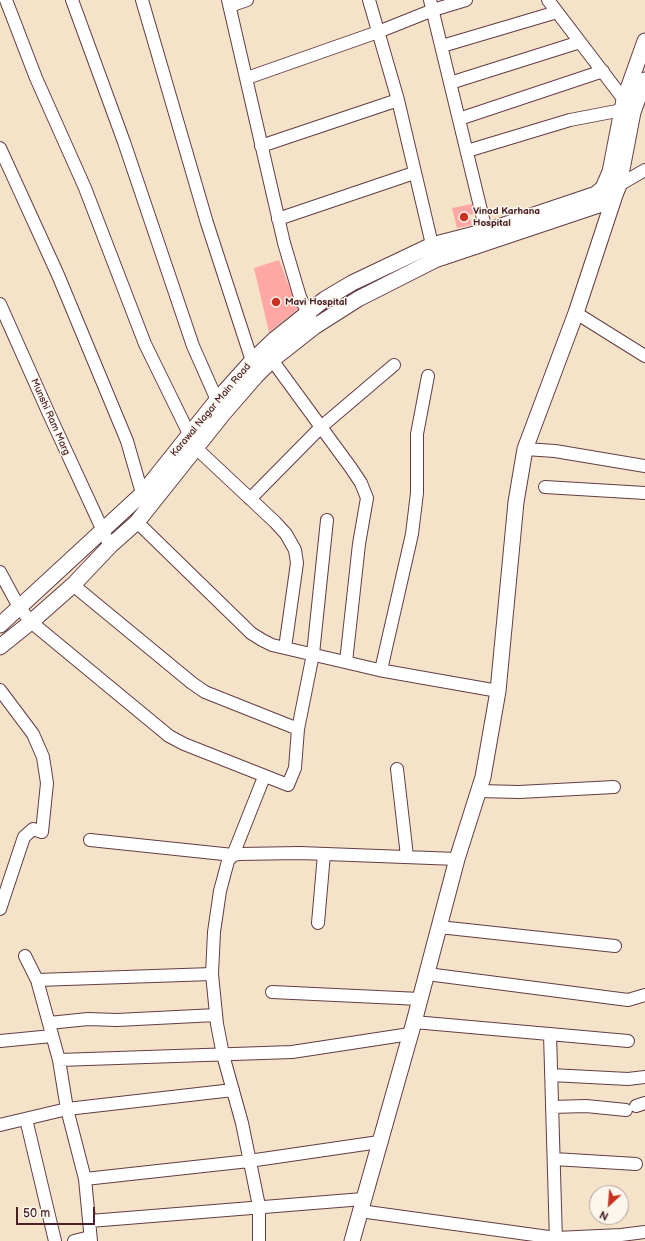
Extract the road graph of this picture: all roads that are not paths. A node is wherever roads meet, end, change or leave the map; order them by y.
1 (6, 0) edge
2 (72, 0) edge
3 (142, 0) edge
4 (247, 0) edge
5 (369, 0) edge
6 (466, 0) edge
7 (548, 0) edge
8 (229, 3) edge
9 (432, 5) edge
10 (557, 12) junction
11 (378, 32) junction
12 (645, 41) edge
13 (580, 42) junction
14 (442, 46) junction
15 (603, 71) junction
16 (246, 78) junction
17 (645, 80) edge
18 (450, 82) junction
19 (398, 100) junction
20 (627, 107) junction
21 (459, 120) junction
22 (261, 146) junction
23 (0, 148) edge
24 (467, 151) junction
25 (645, 170) edge
26 (414, 173) junction
27 (611, 187) junction
28 (278, 218) junction
29 (486, 231) junction
30 (432, 245) junction
31 (435, 260) junction
32 (0, 304) edge
33 (307, 313) junction
34 (576, 313) junction
35 (314, 327) junction
36 (645, 356) edge
37 (272, 360) junction
38 (394, 364) dead end
39 (256, 367) junction
40 (428, 376) dead end
41 (217, 400) junction
42 (223, 414) junction
43 (321, 427) junction
44 (193, 441) junction
45 (525, 449) junction
46 (645, 466) edge
47 (545, 487) dead end
48 (645, 493) edge
49 (142, 494) junction
50 (250, 498) junction
51 (146, 510) junction
52 (327, 520) dead end
53 (137, 522) junction
54 (102, 530) junction
55 (110, 546) junction
56 (0, 572) edge
57 (72, 585) junction
58 (19, 608) junction
59 (31, 622) junction
60 (0, 624) edge
61 (0, 647) edge
62 (285, 648) junction
63 (313, 654) junction
64 (346, 662) junction
65 (381, 670) junction
66 (0, 690) edge
67 (498, 690) junction
68 (298, 729) junction
69 (397, 769) dead end
70 (264, 777) junction
71 (614, 787) dead end
72 (479, 791) junction
73 (90, 840) dead end
74 (324, 854) junction
75 (233, 855) junction
76 (407, 856) junction
77 (457, 859) junction
78 (0, 909) edge
79 (318, 922) dead end
80 (439, 927) junction
81 (615, 946) dead end
82 (25, 956) dead end
83 (212, 974) junction
84 (426, 974) junction
85 (37, 980) junction
86 (272, 992) dead end
87 (644, 996) edge
88 (420, 999) junction
89 (216, 1015) junction
90 (49, 1023) junction
91 (412, 1028) junction
92 (550, 1034) junction
93 (52, 1036) junction
94 (0, 1041) edge
95 (628, 1041) dead end
96 (223, 1055) junction
97 (59, 1060) junction
98 (551, 1075) junction
99 (644, 1077) edge
100 (233, 1090) junction
101 (636, 1106) edge
102 (552, 1107) junction
103 (67, 1109) junction
104 (26, 1118) junction
105 (0, 1126) edge
106 (379, 1142) junction
107 (554, 1159) junction
108 (249, 1161) junction
109 (636, 1164) dead end
110 (85, 1179) junction
111 (362, 1205) junction
112 (260, 1206) junction
113 (90, 1221) junction
114 (643, 1232) edge
115 (90, 1239) edge
116 (556, 1240) edge
117 (55, 1241) edge
118 (74, 1241) edge
119 (259, 1241) edge
120 (352, 1241) edge

1 - 44 street
2 - 41 street
3 - 39 street
4 - 8 street
5 - 11 street
6 - 9 street
7 - 10 street
8 - 16 street
9 - 11 street
9 - 14 street
10 - 13 street
10 - 14 street
11 - 16 street
11 - 19 street
12 - 20 street
13 - 15 street
13 - 18 street
14 - 18 street
15 - 20 street
15 - 21 street
16 - 22 street
17 - 20 street
18 - 21 street
19 - 22 street
19 - 26 street
20 - 24 street
20 - 27 street
21 - 24 street
22 - 28 street
23 - 49 street
24 - 29 street
25 - 27 street
26 - 28 street
26 - 30 street
27 - 29 street, Karawal Nagar Main Road
27 - 31 street, Karawal Nagar Main Road
27 - 34 street
28 - 33 street
29 - 30 street, Karawal Nagar Main Road
30 - 31 street
30 - 33 street, Karawal Nagar Main Road
31 - 35 street, Karawal Nagar Main Road
32 - 54 street, Munshi Ram Marg
33 - 35 street
33 - 39 street, Karawal Nagar Main Road
34 - 36 street
34 - 45 street
35 - 37 street, Karawal Nagar Main Road
37 - 39 street, Karawal Nagar Main Road
37 - 43 street
38 - 43 street
39 - 41 street, Karawal Nagar Main Road
39 - 42 street, Karawal Nagar Main Road
40 - 65 street
41 - 42 street
41 - 44 street, Karawal Nagar Main Road
42 - 44 street, Karawal Nagar Main Road
43 - 50 street
43 - 64 street
44 - 49 street, Karawal Nagar Main Road
44 - 50 street
44 - 51 street, Karawal Nagar Main Road
45 - 46 street
45 - 67 street
47 - 48 street
49 - 51 street
49 - 54 street, Karawal Nagar Main Road
50 - 62 street
51 - 53 street, Karawal Nagar Main Road
52 - 63 street
53 - 55 street, Karawal Nagar Main Road
53 - 62 street
54 - 55 street, Munshi Ram Marg
54 - 58 street, Karawal Nagar Main Road
55 - 57 street, Karawal Nagar Main Road
56 - 58 street
57 - 59 street, Karawal Nagar Main Road
57 - 68 street
58 - 59 street
58 - 60 street, Karawal Nagar Main Road
59 - 61 street, Karawal Nagar Main Road
59 - 70 street
62 - 63 street
63 - 64 street
63 - 68 street
64 - 65 street
65 - 67 street
66 - 78 street
67 - 72 street
68 - 70 street
69 - 76 street
70 - 75 street
71 - 72 street
72 - 77 street
73 - 75 street
74 - 75 street
74 - 76 street
74 - 79 street
75 - 83 street
76 - 77 street
77 - 80 street
80 - 81 street
80 - 84 street
82 - 85 street
83 - 85 street
83 - 89 street
84 - 87 street
84 - 88 street
85 - 90 street
86 - 88 street
88 - 91 street
89 - 90 street
89 - 96 street
90 - 93 street
91 - 92 street
91 - 96 street
91 - 106 street
92 - 95 street
92 - 98 street
93 - 94 street
93 - 97 street
96 - 97 street
96 - 100 street
97 - 103 street
98 - 99 street
98 - 102 street
100 - 103 street
100 - 108 street
101 - 102 street
102 - 107 street
103 - 104 street
103 - 110 street
104 - 105 street
104 - 117 street
106 - 108 street
106 - 111 street
107 - 109 street
107 - 116 street
108 - 110 street
108 - 112 street
110 - 113 street
111 - 112 street
111 - 116 street
111 - 120 street
112 - 113 street
112 - 119 street
113 - 115 street
114 - 116 street
115 - 118 street

